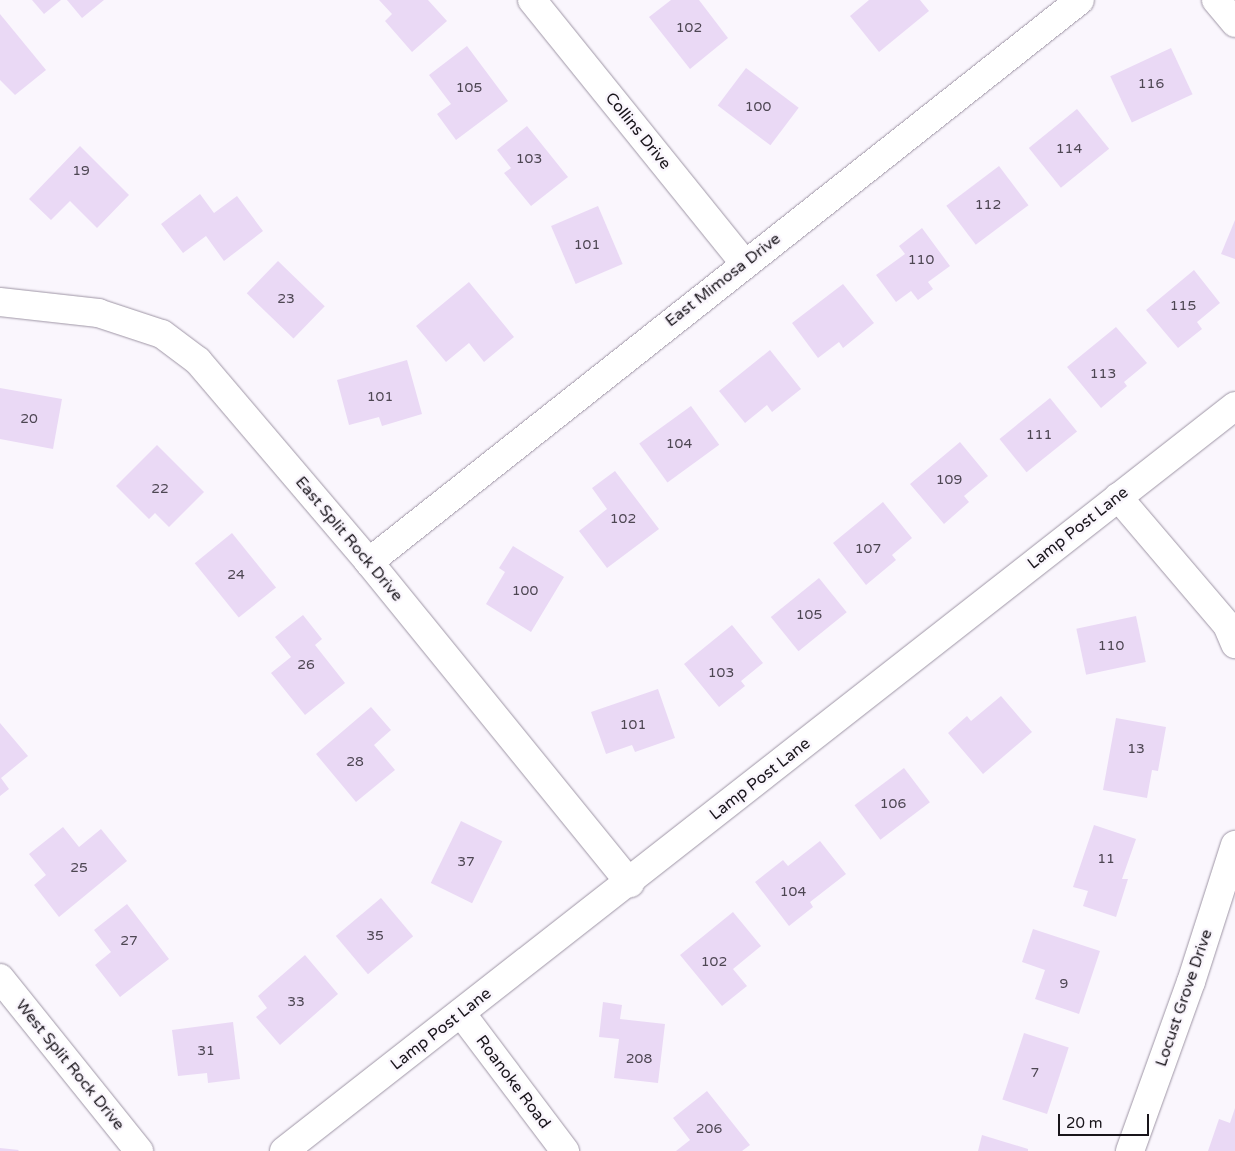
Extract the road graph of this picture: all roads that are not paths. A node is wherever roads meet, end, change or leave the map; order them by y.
1 (532, 0) edge
2 (1080, 0) edge
3 (1216, 0) edge
4 (1235, 23) edge
5 (744, 263) junction
6 (0, 302) edge
7 (1235, 406) edge
8 (1118, 497) junction
9 (369, 562) junction
10 (1235, 644) edge
11 (1235, 845) edge
12 (630, 883) junction
13 (0, 978) edge
14 (461, 1013) junction
15 (139, 1151) edge
16 (284, 1151) edge
17 (565, 1151) edge
18 (1130, 1151) edge

1 - 5 street, Collins Drive
2 - 5 street, East Mimosa Drive
3 - 4 street
5 - 9 street, East Mimosa Drive
6 - 9 street, East Split Rock Drive
7 - 8 street, Lamp Post Lane
8 - 10 street
8 - 12 street, Lamp Post Lane
9 - 12 street, East Split Rock Drive
11 - 18 street, Locust Grove Drive
12 - 14 street, Lamp Post Lane
13 - 15 street, West Split Rock Drive
14 - 16 street, Lamp Post Lane
14 - 17 street, Roanoke Road

